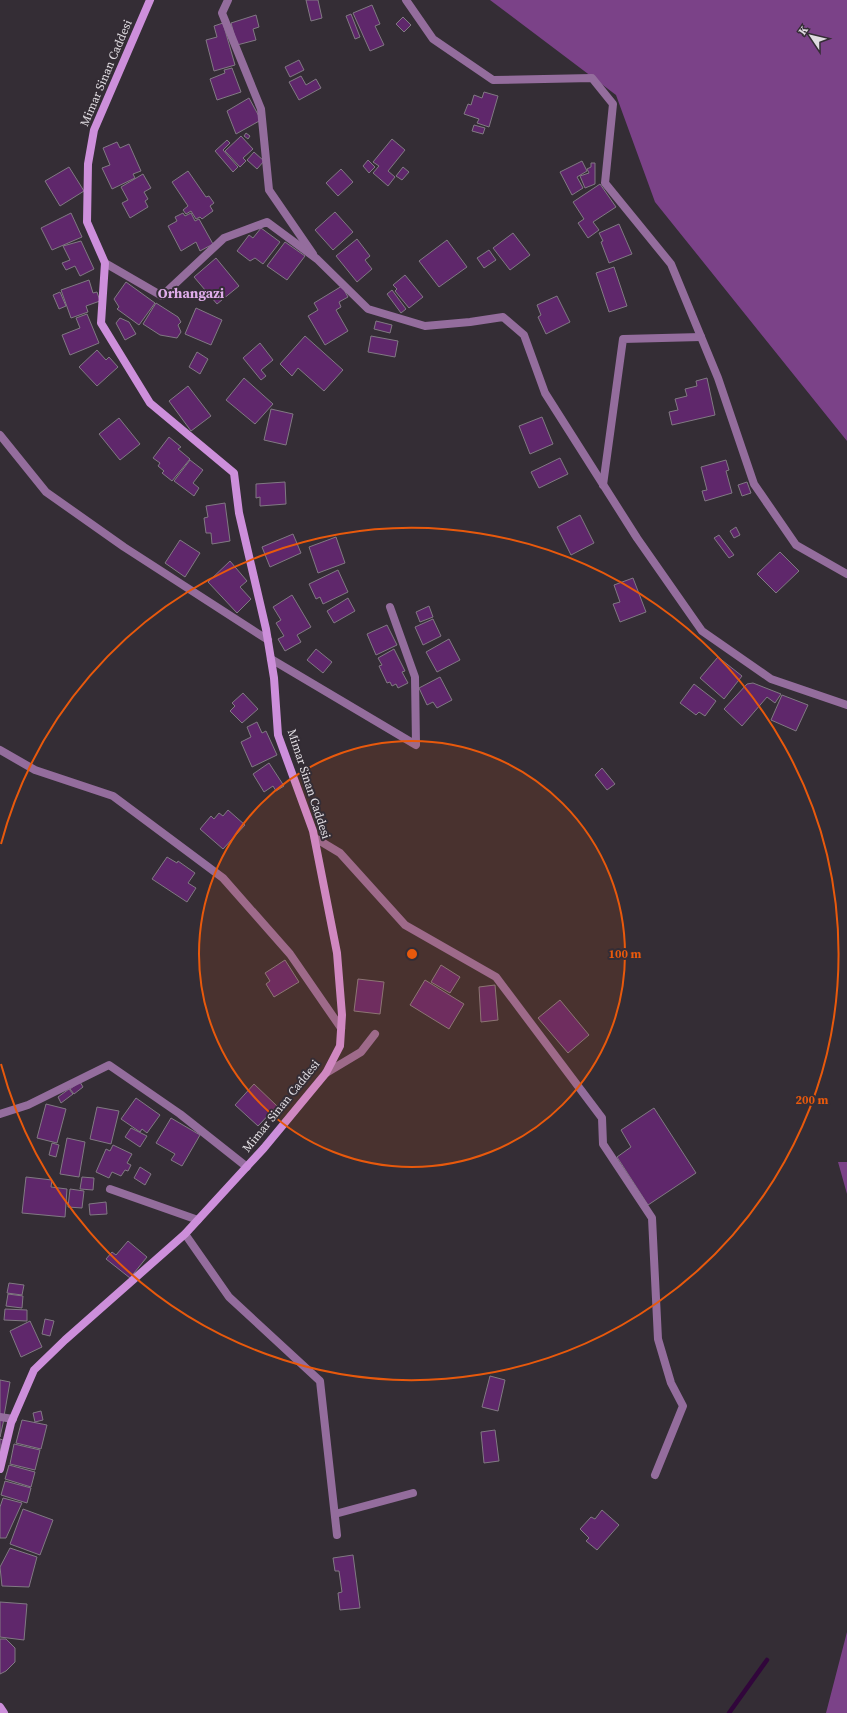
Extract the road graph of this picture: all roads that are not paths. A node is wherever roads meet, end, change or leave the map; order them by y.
1 (150, 0) edge
2 (228, 0) edge
3 (406, 0) edge
4 (317, 259) junction
5 (105, 263) junction
6 (701, 337) junction
7 (0, 435) edge
8 (603, 485) junction
9 (847, 574) edge
10 (390, 608) dead end
11 (268, 640) junction
12 (271, 659) junction
13 (847, 705) edge
14 (0, 750) edge
15 (314, 838) junction
16 (341, 1028) junction
17 (375, 1034) dead end
18 (326, 1073) junction
19 (0, 1114) edge
20 (247, 1167) junction
21 (110, 1190) dead end
22 (198, 1220) junction
23 (185, 1234) junction
24 (0, 1417) edge
25 (13, 1420) junction
26 (0, 1469) edge
27 (655, 1475) dead end
28 (414, 1493) dead end
29 (335, 1514) junction
30 (337, 1535) dead end
31 (0, 1708) edge
32 (4, 1713) edge

1 - 5 street, Mimar Sinan Caddesi
2 - 4 street
3 - 6 street
4 - 5 street
4 - 8 street
5 - 11 street, Mimar Sinan Caddesi
6 - 8 street
6 - 9 street
7 - 11 street
8 - 13 street
10 - 12 street
11 - 12 street, Mimar Sinan Caddesi
12 - 15 street, Mimar Sinan Caddesi
14 - 16 street
15 - 16 street, Mimar Sinan Caddesi
15 - 27 street
16 - 18 street, Mimar Sinan Caddesi
17 - 18 street
18 - 20 street, Mimar Sinan Caddesi
19 - 20 street
20 - 22 street, Mimar Sinan Caddesi
21 - 22 street
22 - 23 street, Mimar Sinan Caddesi
23 - 25 street, Mimar Sinan Caddesi
23 - 29 street
24 - 25 street
25 - 26 street, Mimar Sinan Caddesi
28 - 29 street
29 - 30 street
31 - 32 street

